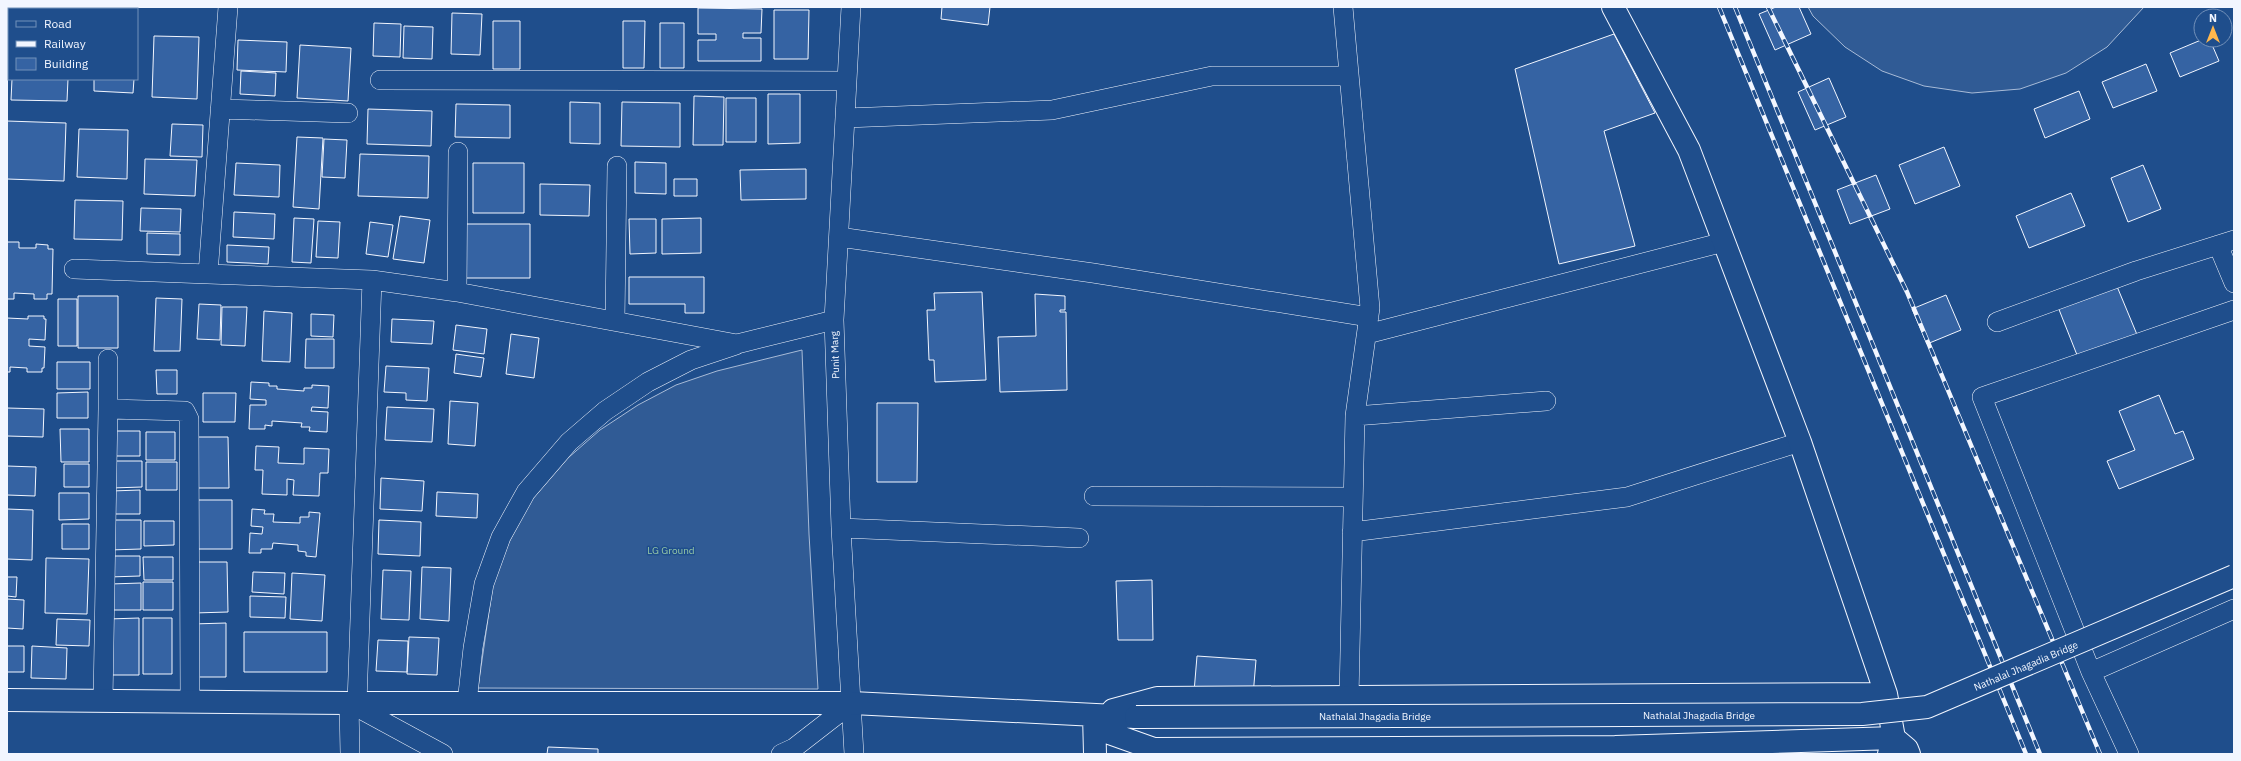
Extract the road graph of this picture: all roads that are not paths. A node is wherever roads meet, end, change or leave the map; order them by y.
1 (228, 7) edge
2 (851, 7) edge
3 (1343, 7) edge
4 (1613, 7) edge
5 (1349, 76) junction
6 (380, 80) dead end
7 (848, 81) junction
8 (220, 109) junction
9 (348, 113) dead end
10 (846, 118) junction
11 (458, 152) dead end
12 (617, 166) dead end
13 (839, 237) junction
14 (1724, 242) junction
15 (2226, 242) edge
16 (74, 269) dead end
17 (208, 274) junction
18 (372, 280) junction
19 (2234, 283) edge
20 (457, 292) junction
21 (2234, 310) edge
22 (834, 320) junction
23 (615, 321) junction
24 (1997, 322) dead end
25 (1368, 325) junction
26 (737, 344) junction
27 (108, 359) dead end
28 (1546, 401) dead end
29 (108, 409) junction
30 (1355, 416) junction
31 (1800, 442) junction
32 (1094, 496) dead end
33 (1353, 497) junction
34 (841, 528) junction
35 (1352, 532) junction
36 (1079, 538) dead end
37 (2234, 576) edge
38 (2234, 591) edge
39 (2234, 608) edge
40 (2091, 672) junction
41 (1886, 694) junction
42 (1349, 698) junction
43 (7, 700) edge
44 (103, 701) junction
45 (190, 702) junction
46 (353, 703) junction
47 (467, 703) junction
48 (852, 703) junction
49 (1095, 722) junction
50 (1136, 724) junction
51 (1892, 746) edge
52 (1430, 751) edge
53 (1615, 751) edge
54 (350, 754) edge
55 (443, 754) edge
56 (781, 754) edge
57 (854, 754) edge
58 (1095, 754) edge
59 (1909, 754) edge
60 (2129, 754) edge

1 - 8 street
2 - 7 street, Punit Marg
3 - 5 street
4 - 14 street
5 - 10 street
5 - 25 street
6 - 7 street
7 - 10 street, Punit Marg
8 - 9 street
8 - 17 street
10 - 13 street, Punit Marg
11 - 20 street
12 - 23 street
13 - 22 street, Punit Marg
13 - 25 street
14 - 25 street
14 - 31 street
15 - 19 street
15 - 24 street
16 - 17 street
17 - 18 street
18 - 20 street
18 - 46 street
20 - 23 street
21 - 40 street
22 - 26 street
22 - 34 street, Punit Marg
23 - 26 street
25 - 30 street
26 - 47 street
27 - 29 street
28 - 30 street
29 - 44 street
29 - 45 street
30 - 33 street
31 - 35 street
31 - 41 street
32 - 33 street
33 - 35 street
34 - 36 street
34 - 48 street, Punit Marg
35 - 42 street
37 - 50 street, Nathalal Jhagadia Bridge, bridge
38 - 50 street, Nathalal Jhagadia Bridge
39 - 40 street
40 - 60 street
41 - 42 street
41 - 51 street
42 - 49 street
43 - 44 street
44 - 45 street
45 - 46 street
46 - 47 street
46 - 54 street
46 - 55 street
47 - 48 street
48 - 49 street
48 - 56 street
48 - 57 street, Punit Marg
49 - 50 street
49 - 52 street
49 - 58 street
51 - 53 street
51 - 59 street
52 - 53 street

